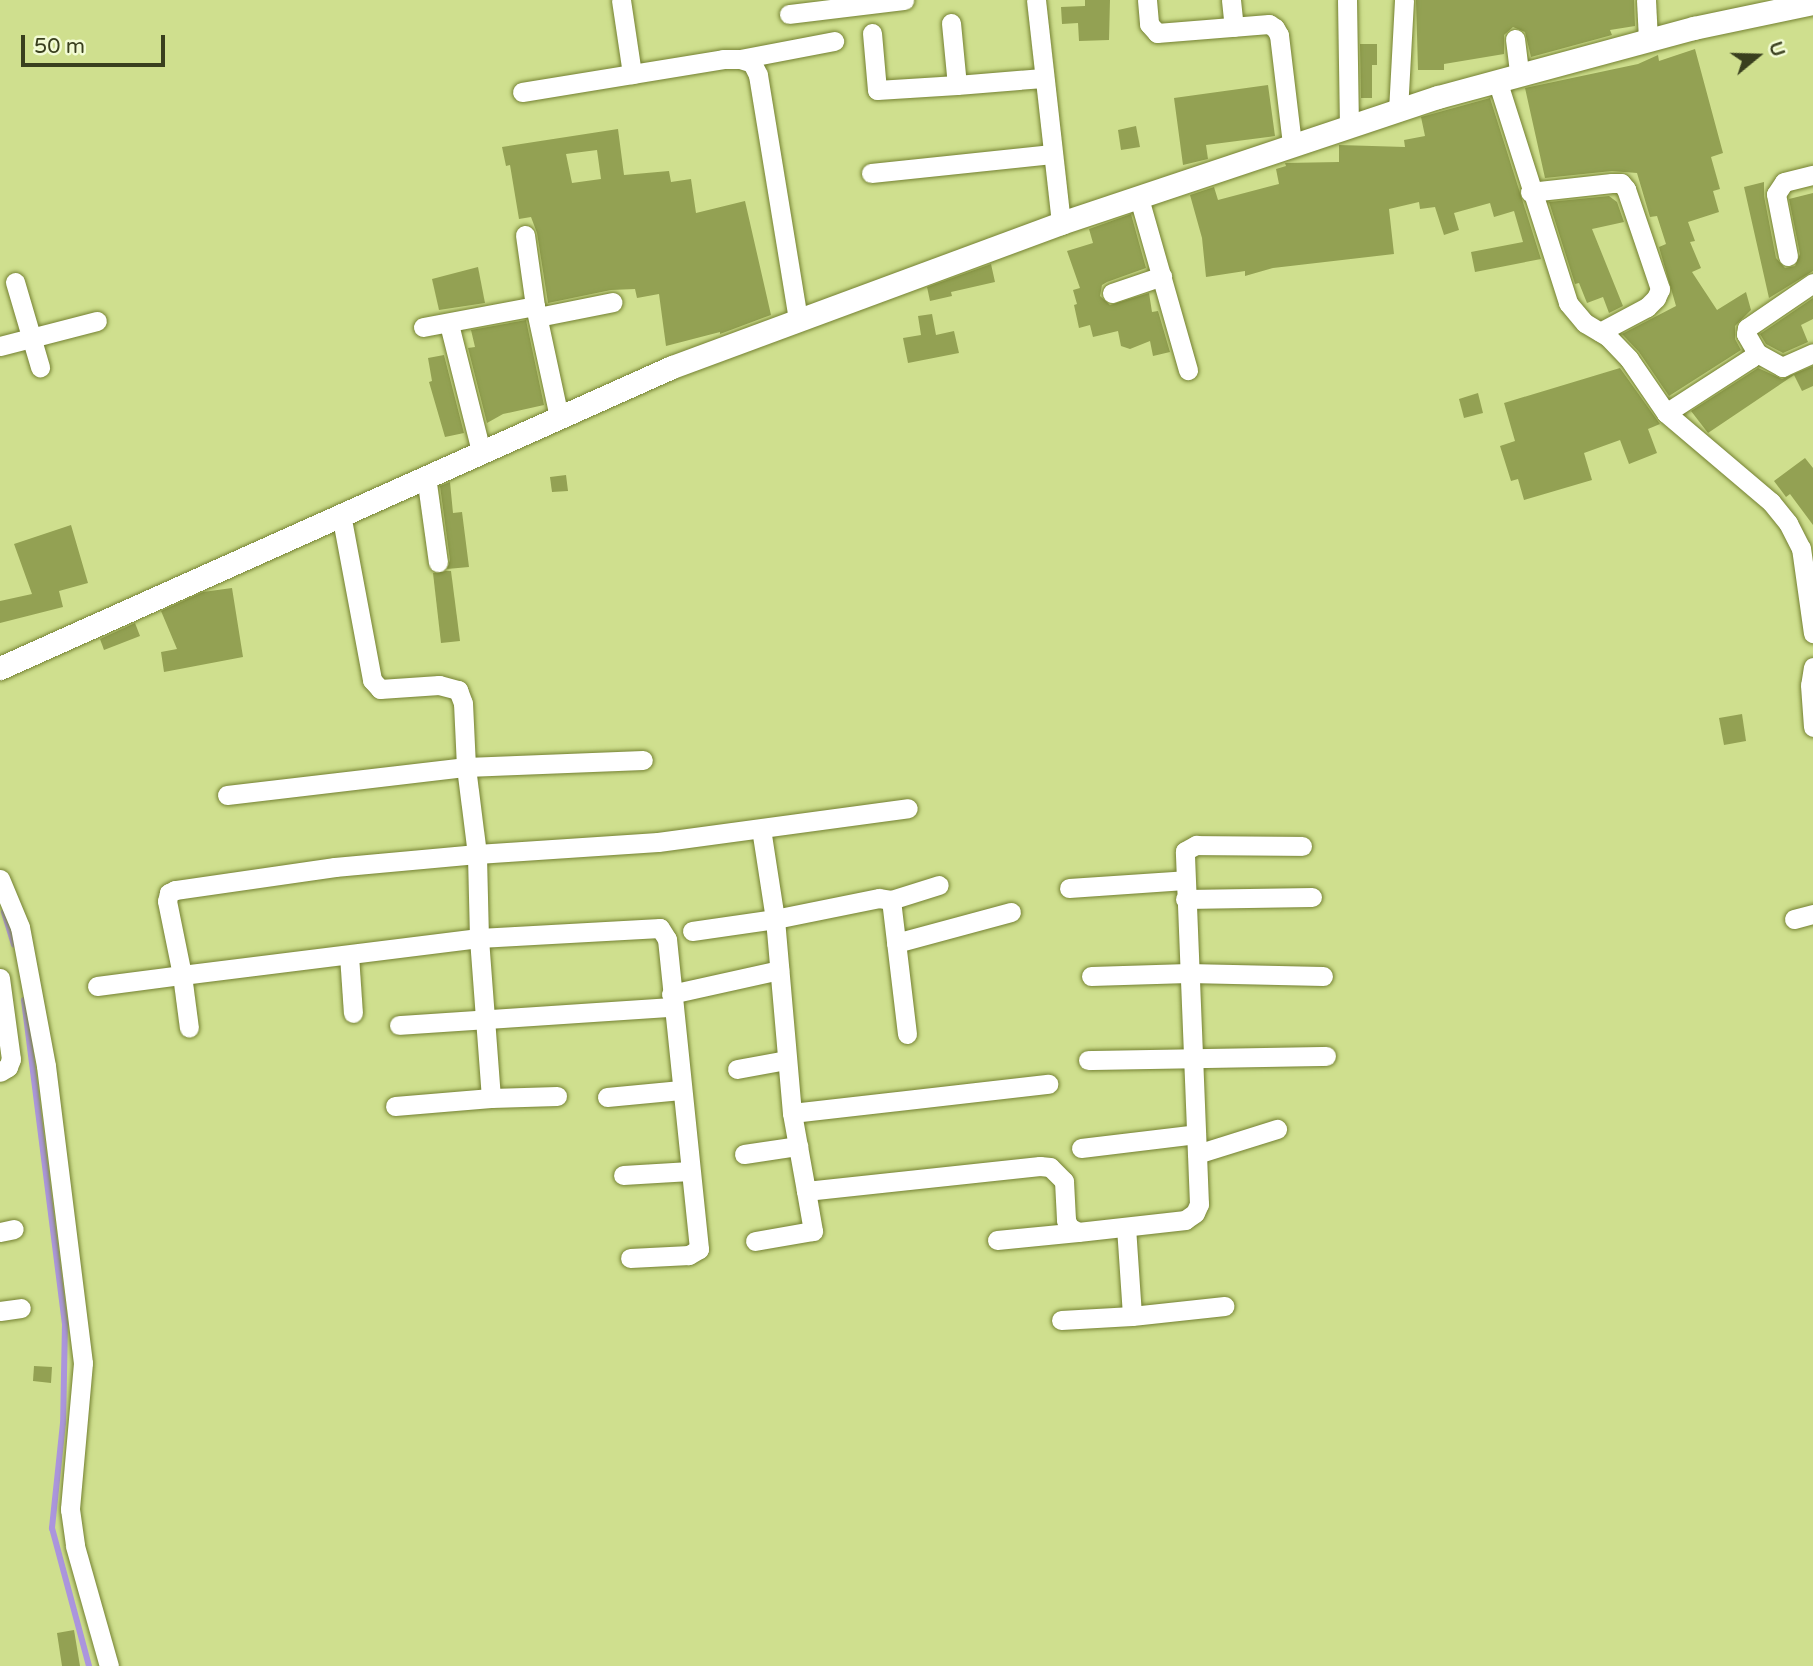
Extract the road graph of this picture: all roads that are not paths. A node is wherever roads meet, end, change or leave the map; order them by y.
1 (621, 0) edge
2 (904, 0) edge
3 (1036, 0) edge
4 (1147, 0) edge
5 (1231, 0) edge
6 (1347, 0) edge
7 (1404, 0) edge
8 (1646, 0) edge
9 (850, 3) edge
10 (1813, 3) edge
11 (789, 14) dead end
12 (951, 23) dead end
13 (1234, 27) junction
14 (872, 33) dead end
15 (1515, 40) dead end
16 (1648, 40) junction
17 (834, 41) dead end
18 (740, 59) junction
19 (632, 74) junction
20 (1508, 77) junction
21 (1043, 78) junction
22 (957, 86) junction
23 (522, 92) dead end
24 (1398, 111) junction
25 (1349, 125) junction
26 (1292, 144) junction
27 (1052, 153) junction
28 (872, 173) dead end
29 (1813, 175) edge
30 (1530, 192) junction
31 (1139, 198) junction
32 (1060, 223) junction
33 (525, 235) dead end
34 (1788, 256) dead end
35 (1162, 275) junction
36 (15, 282) dead end
37 (1813, 283) edge
38 (1112, 293) dead end
39 (613, 303) dead end
40 (536, 312) junction
41 (798, 320) junction
42 (97, 321) dead end
43 (449, 324) junction
44 (423, 327) dead end
45 (1600, 332) junction
46 (31, 338) junction
47 (0, 346) edge
48 (1757, 353) junction
49 (1813, 353) edge
50 (40, 367) dead end
51 (1188, 370) dead end
52 (1666, 413) junction
53 (559, 416) junction
54 (481, 451) junction
55 (426, 476) junction
56 (341, 514) junction
57 (438, 562) dead end
58 (1813, 633) edge
59 (1813, 667) edge
60 (0, 668) edge
61 (1813, 727) edge
62 (643, 760) dead end
63 (466, 767) junction
64 (227, 795) dead end
65 (908, 808) dead end
66 (761, 829) junction
67 (1302, 846) dead end
68 (477, 854) junction
69 (0, 880) edge
70 (939, 885) dead end
71 (1069, 888) dead end
72 (1185, 890) junction
73 (1312, 897) dead end
74 (891, 900) junction
75 (1011, 912) dead end
76 (775, 919) junction
77 (692, 932) dead end
78 (479, 938) junction
79 (896, 943) junction
80 (349, 955) junction
81 (779, 970) junction
82 (1188, 972) junction
83 (182, 975) junction
84 (1091, 976) dead end
85 (1323, 976) dead end
86 (0, 978) edge
87 (97, 986) dead end
88 (672, 1001) junction
89 (353, 1013) dead end
90 (485, 1020) junction
91 (399, 1025) dead end
92 (189, 1028) dead end
93 (907, 1034) dead end
94 (1192, 1056) junction
95 (1326, 1056) dead end
96 (786, 1060) junction
97 (1088, 1060) dead end
98 (737, 1069) dead end
99 (0, 1072) edge
100 (1048, 1084) dead end
101 (681, 1090) junction
102 (557, 1096) dead end
103 (607, 1097) dead end
104 (491, 1098) junction
105 (395, 1106) dead end
106 (792, 1114) junction
107 (1277, 1129) dead end
108 (1196, 1144) junction
109 (798, 1146) junction
110 (1081, 1148) dead end
111 (744, 1154) dead end
112 (690, 1171) junction
113 (622, 1175) dead end
114 (806, 1191) junction
115 (1126, 1227) junction
116 (1078, 1232) junction
117 (997, 1240) dead end
118 (755, 1241) dead end
119 (630, 1258) dead end
120 (1224, 1306) dead end
121 (21, 1308) dead end
122 (0, 1311) edge
123 (1132, 1316) junction
124 (1060, 1320) dead end
125 (109, 1666) edge

1 - 19 street
2 - 9 street
3 - 21 street
4 - 13 street
5 - 13 street
6 - 25 street
7 - 24 street
8 - 16 street
9 - 11 street
10 - 16 street
12 - 22 street
13 - 26 street
14 - 22 street
15 - 20 street
16 - 20 street
17 - 18 street
18 - 19 street
18 - 41 street
19 - 23 street
20 - 24 street
20 - 30 street
21 - 22 street
21 - 27 street
24 - 25 street
25 - 26 street
26 - 31 street
27 - 28 street
27 - 32 street
29 - 34 street
30 - 45 street
30 - 45 street
31 - 32 street
31 - 35 street
32 - 41 street
33 - 40 street
35 - 38 street
35 - 51 street
36 - 46 street
37 - 48 street
39 - 40 street
40 - 43 street
40 - 53 street
41 - 53 street
42 - 46 street
43 - 44 street
43 - 54 street
45 - 52 street
46 - 47 street
46 - 50 street
48 - 49 street
48 - 52 street
52 - 58 street
53 - 54 street
54 - 55 street
55 - 56 street
55 - 57 street
56 - 60 street
56 - 63 street
59 - 61 street
62 - 63 street
63 - 64 street
63 - 68 street
65 - 66 street
66 - 68 street
66 - 76 street
67 - 72 street
68 - 78 street
68 - 83 street
69 - 125 street
70 - 74 street
71 - 72 street
72 - 73 street
72 - 82 street
74 - 76 street
74 - 79 street
75 - 79 street
76 - 77 street
76 - 81 street
78 - 80 street
78 - 88 street
78 - 90 street
79 - 93 street
80 - 83 street
80 - 89 street
81 - 88 street
81 - 96 street
82 - 84 street
82 - 85 street
82 - 94 street
83 - 87 street
83 - 92 street
86 - 99 street
88 - 90 street
88 - 101 street
90 - 91 street
90 - 104 street
94 - 95 street
94 - 97 street
94 - 108 street
96 - 98 street
96 - 106 street
100 - 106 street
101 - 103 street
101 - 112 street
102 - 104 street
104 - 105 street
106 - 109 street
107 - 108 street
108 - 110 street
108 - 115 street
109 - 111 street
109 - 114 street
112 - 113 street
112 - 119 street
114 - 116 street
114 - 118 street
115 - 116 street
115 - 123 street
116 - 117 street
120 - 123 street
121 - 122 street
123 - 124 street

